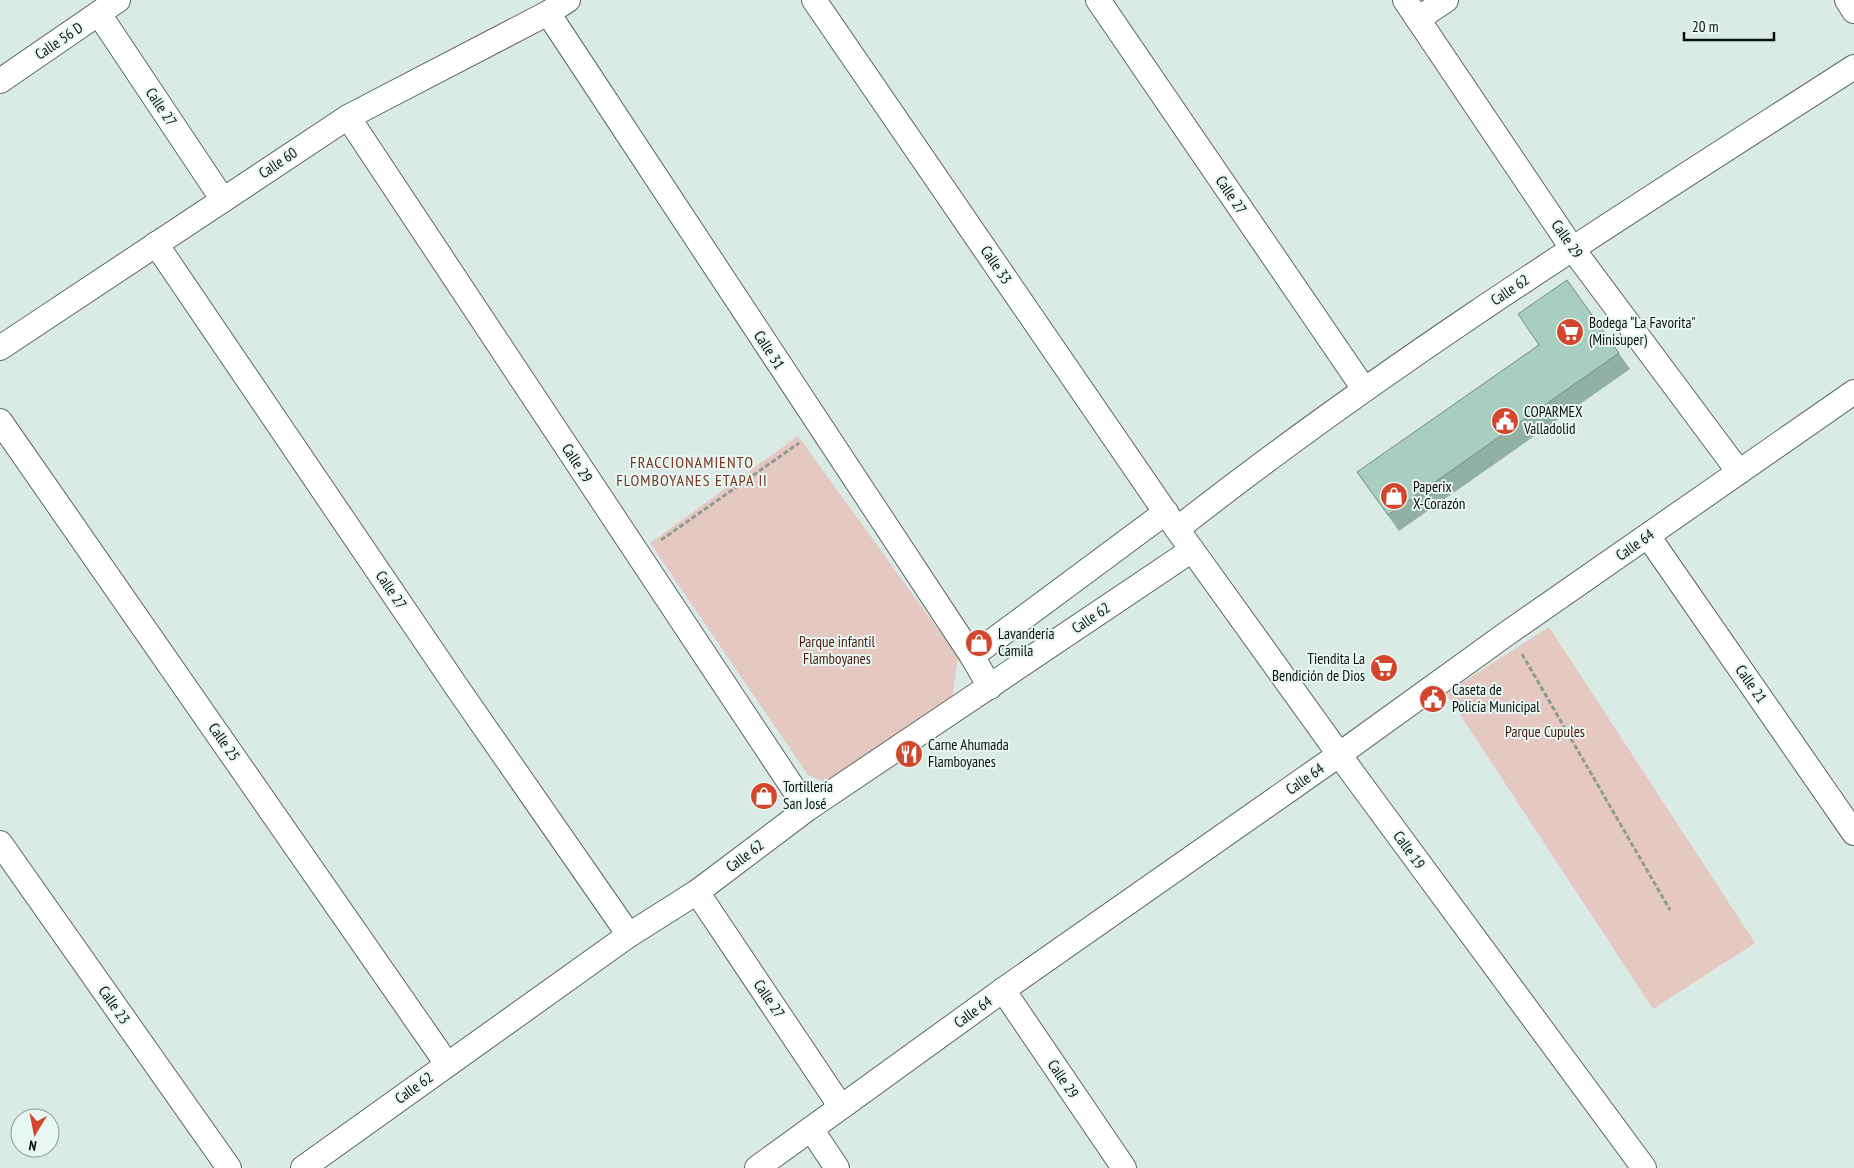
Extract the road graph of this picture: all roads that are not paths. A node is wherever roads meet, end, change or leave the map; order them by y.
1 (568, 0) edge
2 (814, 0) edge
3 (1098, 0) edge
4 (1446, 0) edge
5 (1847, 0) edge
6 (108, 7) edge
7 (1412, 9) edge
8 (1854, 11) edge
9 (548, 13) junction
10 (1854, 67) edge
11 (0, 81) edge
12 (348, 117) junction
13 (223, 200) junction
14 (156, 244) junction
15 (1572, 248) junction
16 (0, 348) edge
17 (1364, 390) junction
18 (1853, 396) edge
19 (0, 420) edge
20 (1739, 472) junction
21 (1172, 521) junction
22 (1648, 536) junction
23 (1192, 550) junction
24 (972, 656) junction
25 (990, 687) junction
26 (1340, 754) junction
27 (806, 810) junction
28 (1854, 833) edge
29 (0, 843) edge
30 (697, 892) junction
31 (629, 935) junction
32 (1003, 990) junction
33 (447, 1064) junction
34 (841, 1107) junction
35 (811, 1130) junction
36 (228, 1168) edge
37 (303, 1168) edge
38 (757, 1168) edge
39 (837, 1168) edge
40 (1124, 1168) edge
41 (1644, 1168) edge

1 - 9 street, Calle 60
2 - 21 street, Calle 33
3 - 17 street, Calle 27
4 - 7 street
5 - 8 street
6 - 11 street, Calle 56 D
6 - 13 street, Calle 27
7 - 15 street, Calle 29
9 - 12 street, Calle 60
9 - 24 street, Calle 31
10 - 15 street, Calle 62
12 - 13 street, Calle 60
12 - 27 street, Calle 29
13 - 14 street, Calle 60
14 - 16 street, Calle 60
14 - 31 street, Calle 27
15 - 17 street, Calle 62
15 - 20 street, Calle 29
17 - 21 street, Calle 62
18 - 20 street, Calle 64
19 - 33 street, Calle 25
20 - 22 street, Calle 64
21 - 23 street, Calle 19
21 - 24 street, Calle 62
22 - 26 street, Calle 64
22 - 28 street, Calle 21
23 - 25 street, Calle 62
23 - 26 street, Calle 19
24 - 25 street, Calle 31
25 - 27 street, Calle 62
26 - 32 street, Calle 64
26 - 41 street, Calle 19
27 - 30 street, Calle 62
29 - 36 street, Calle 23
30 - 31 street, Calle 62
30 - 34 street, Calle 27
31 - 33 street, Calle 62
32 - 34 street, Calle 64
32 - 40 street, Calle 29
33 - 37 street, Calle 62
34 - 35 street, Calle 64
35 - 38 street, Calle 64
35 - 39 street

